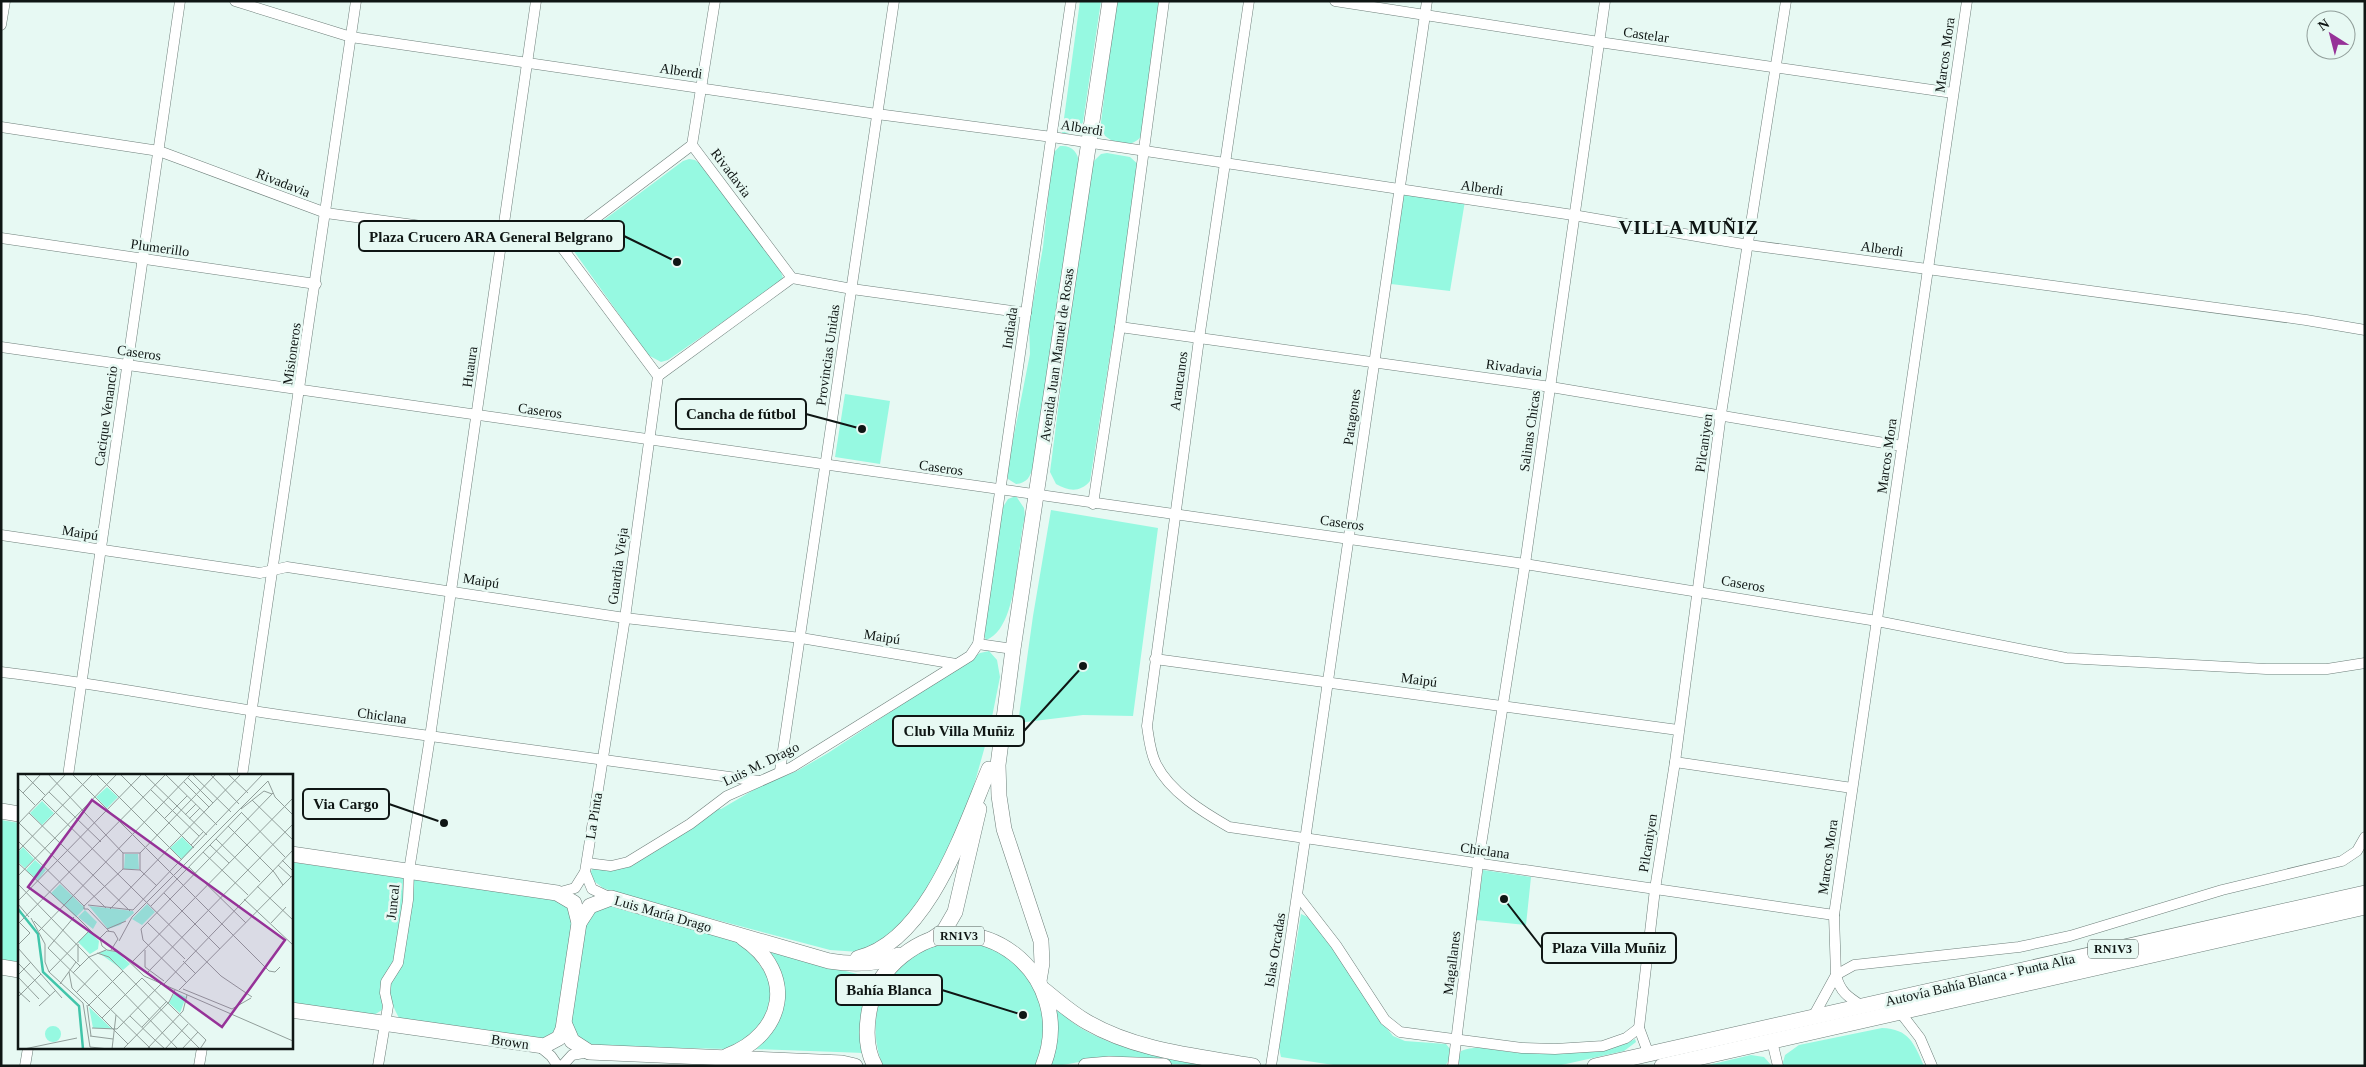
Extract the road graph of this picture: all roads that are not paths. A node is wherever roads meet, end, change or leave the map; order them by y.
1 (5, 1) edge
2 (180, 1) edge
3 (235, 1) edge
4 (356, 1) edge
5 (536, 1) edge
6 (716, 1) edge
7 (894, 1) edge
8 (1071, 1) edge
9 (1110, 1) edge
10 (1164, 1) edge
11 (1249, 1) edge
12 (1335, 1) edge
13 (1427, 1) edge
14 (1605, 1) edge
15 (1786, 1) edge
16 (1967, 1) edge
17 (1425, 15) junction
18 (1, 25) edge
19 (351, 37) junction
20 (1599, 42) junction
21 (528, 63) junction
22 (1776, 68) junction
23 (703, 89) junction
24 (1953, 93) junction
25 (877, 114) junction
26 (1, 127) edge
27 (1052, 137) junction
28 (1089, 143) junction
29 (692, 145) junction
30 (159, 150) junction
31 (1145, 151) junction
32 (1226, 164) junction
33 (1401, 190) junction
34 (326, 214) junction
35 (1573, 215) junction
36 (1, 238) edge
37 (502, 239) junction
38 (560, 245) junction
39 (1749, 245) junction
40 (143, 259) junction
41 (1928, 269) junction
42 (792, 278) junction
43 (316, 284) junction
44 (852, 290) junction
45 (1026, 313) junction
46 (1120, 327) junction
47 (2365, 330) edge
48 (1199, 339) junction
49 (1, 347) edge
50 (1374, 363) junction
51 (128, 366) junction
52 (658, 376) junction
53 (1551, 387) junction
54 (300, 391) junction
55 (1721, 414) junction
56 (477, 416) junction
57 (650, 441) junction
58 (1902, 446) junction
59 (826, 466) junction
60 (1000, 491) junction
61 (1036, 496) junction
62 (1092, 504) junction
63 (1174, 516) junction
64 (1, 536) edge
65 (1348, 538) junction
66 (101, 550) junction
67 (1525, 564) junction
68 (274, 570) junction
69 (452, 590) junction
70 (1697, 590) junction
71 (625, 618) junction
72 (1877, 621) junction
73 (801, 638) junction
74 (978, 644) junction
75 (1013, 650) junction
76 (970, 656) joint
77 (1155, 659) junction
78 (956, 664) junction
79 (2365, 664) edge
80 (1, 672) edge
81 (82, 682) junction
82 (1329, 682) junction
83 (1503, 706) junction
84 (1004, 709) junction
85 (254, 711) junction
86 (1678, 730) junction
87 (430, 737) junction
88 (603, 759) junction
89 (1675, 762) junction
90 (1156, 765) joint
91 (989, 768) junction
92 (780, 771) junction
93 (68, 774) edge
94 (242, 774) edge
95 (760, 781) junction
96 (1852, 788) junction
97 (1, 811) edge
98 (18, 814) edge
99 (1304, 838) junction
100 (2365, 838) edge
101 (292, 854) edge
102 (1478, 864) junction
103 (586, 868) junction
104 (409, 871) junction
105 (1655, 888) junction
106 (557, 893) junction
107 (2365, 893) edge
108 (1298, 896) junction
109 (611, 898) junction
110 (2365, 908) edge
111 (1834, 914) junction
112 (579, 922) junction
113 (738, 935) junction
114 (929, 941) junction
115 (910, 950) junction
116 (829, 961) junction
117 (1, 967) edge
118 (18, 970) edge
119 (1836, 975) junction
120 (1041, 985) junction
121 (1862, 1006) junction
122 (292, 1010) edge
123 (1900, 1012) junction
124 (1813, 1017) junction
125 (385, 1024) junction
126 (564, 1024) junction
127 (1639, 1028) junction
128 (1456, 1041) junction
129 (1772, 1041) junction
130 (539, 1046) junction
131 (28, 1050) edge
132 (202, 1050) edge
133 (590, 1052) junction
134 (1649, 1054) junction
135 (723, 1057) junction
136 (741, 1062) edge
137 (25, 1066) edge
138 (199, 1066) edge
139 (378, 1066) edge
140 (558, 1066) edge
141 (562, 1066) edge
142 (855, 1066) edge
143 (875, 1066) edge
144 (1043, 1066) edge
145 (1086, 1066) edge
146 (1164, 1066) edge
147 (1253, 1066) edge
148 (1271, 1066) edge
149 (1453, 1066) edge
150 (1595, 1066) edge
151 (1662, 1066) edge
152 (1778, 1066) edge
153 (1932, 1066) edge

1 - 18 street
2 - 30 street, Cacique Venancio
3 - 19 street, Alberdi
4 - 19 street, Misioneros
5 - 21 street, Huaura
6 - 23 street
7 - 25 street, Provincias Unidas
8 - 27 street, Indiada
9 - 28 main road, Avenida Juan Manuel de Rosas
10 - 31 street
11 - 32 street, Araucanos
12 - 17 street, Castelar
13 - 17 street, Patagones
14 - 20 street, Salinas Chicas
15 - 22 street, Pilcaniyen
16 - 24 street, Marcos Mora
17 - 20 street, Castelar
17 - 33 street, Patagones
19 - 21 street, Alberdi
19 - 34 street, Misioneros
20 - 22 street, Castelar
20 - 35 street, Salinas Chicas
21 - 23 street, Alberdi
21 - 37 street, Huaura
22 - 24 street, Castelar
22 - 39 street, Pilcaniyen
23 - 25 street, Alberdi
23 - 29 street
24 - 41 street, Marcos Mora
25 - 27 street, Alberdi
25 - 44 street, Provincias Unidas
26 - 30 street, Rivadavia
27 - 28 street, Alberdi
27 - 45 street, Indiada
28 - 31 street, Alberdi
28 - 61 main road, Avenida Juan Manuel de Rosas
29 - 38 street, Rivadavia
29 - 42 street, Rivadavia
30 - 34 street, Rivadavia
30 - 40 street, Cacique Venancio
31 - 32 street, Alberdi
31 - 46 street
32 - 33 street, Alberdi
32 - 48 street, Araucanos
33 - 35 street, Alberdi
33 - 50 street, Patagones
34 - 37 street, Rivadavia
34 - 43 street, Misioneros
35 - 39 street, Alberdi
35 - 53 street, Salinas Chicas
36 - 40 street, Plumerillo
37 - 38 street, Rivadavia
37 - 56 street, Huaura
38 - 52 street
39 - 41 street, Alberdi
39 - 55 street, Pilcaniyen
40 - 43 street, Plumerillo
40 - 51 street, Cacique Venancio
41 - 47 street, Alberdi
41 - 58 street, Marcos Mora
42 - 44 street
42 - 52 street
43 - 54 street, Misioneros
44 - 45 street
44 - 59 street, Provincias Unidas
45 - 60 street, Indiada
46 - 48 street, Rivadavia
46 - 62 street
48 - 50 street, Rivadavia
48 - 63 street, Araucanos
49 - 51 street, Caseros
50 - 53 street, Rivadavia
50 - 65 street, Patagones
51 - 54 street, Caseros
51 - 66 street, Cacique Venancio
52 - 57 street, Guardia Vieja
53 - 55 street, Rivadavia
53 - 67 street, Salinas Chicas
54 - 56 street, Caseros
54 - 68 street, Misioneros
55 - 58 street, Rivadavia
55 - 70 street, Pilcaniyen
56 - 57 street, Caseros
56 - 69 street, Huaura
57 - 59 street, Caseros
57 - 71 street, Guardia Vieja
58 - 72 street, Marcos Mora
59 - 60 street, Caseros
59 - 73 street, Provincias Unidas
60 - 61 street, Caseros
60 - 74 street, Indiada
61 - 62 street, Caseros
61 - 75 main road, Avenida Juan Manuel de Rosas
62 - 63 street, Caseros
63 - 65 street, Caseros
63 - 77 street, Araucanos
64 - 66 street, Maipú
65 - 67 street, Caseros
65 - 82 street, Patagones
66 - 68 street, Maipú
66 - 81 street, Cacique Venancio
67 - 70 street, Caseros
67 - 83 street, Salinas Chicas
68 - 69 street, Maipú
68 - 85 street, Misioneros
69 - 71 street, Maipú
69 - 87 street, Huaura
70 - 72 street, Caseros
70 - 86 street, Pilcaniyen
71 - 73 street, Maipú
71 - 88 street, Guardia Vieja
72 - 79 street, Caseros
72 - 96 street, Marcos Mora
73 - 78 street, Maipú
73 - 92 street, Provincias Unidas
74 - 75 street
74 - 76 street, Indiada
75 - 84 main road, Avenida Juan Manuel de Rosas
76 - 78 street, Luis M. Drago
77 - 82 street, Maipú
77 - 90 street, Araucanos
78 - 92 street, Luis M. Drago
80 - 81 street, Chiclana
81 - 85 street, Chiclana
81 - 93 street, Cacique Venancio
82 - 83 street, Maipú
82 - 99 street, Patagones
83 - 86 street, Maipú
83 - 102 street, Salinas Chicas
84 - 91 main road, Avenida Juan Manuel de Rosas
84 - 120 main road, Avenida Juan Manuel de Rosas
85 - 87 street, Chiclana
85 - 94 street, Misioneros
86 - 89 street, Pilcaniyen
87 - 88 street, Chiclana
87 - 104 street, Juncal
88 - 95 street, Chiclana
88 - 103 street, La Pinta
89 - 96 street
89 - 105 street, Pilcaniyen
90 - 99 street, Chiclana
91 - 114 main road, Avenida Juan Manuel de Rosas
91 - 116 main road
92 - 95 street, Luis M. Drago
95 - 103 street, Luis M. Drago
96 - 111 street, Marcos Mora
97 - 98 main road
99 - 102 street, Chiclana
99 - 108 street, Islas Orcadas
100 - 119 street
101 - 104 main road
102 - 105 street, Chiclana
102 - 128 street, Magallanes
103 - 106 street
103 - 109 street
104 - 106 main road
104 - 125 street, Juncal
105 - 111 street, Chiclana
105 - 127 street, Pilcaniyen
106 - 112 main road
107 - 121 main road, Autovía Bahía Blanca - Punta Alta / RN1V3
108 - 128 street
108 - 148 street, Islas Orcadas
109 - 112 main road, Luis María Drago
109 - 113 main road, Luis María Drago
110 - 123 main road, Autovía Bahía Blanca - Punta Alta / RN1V3
111 - 119 street, Marcos Mora
112 - 126 main road
113 - 116 main road, Luis María Drago
113 - 135 main road
114 - 115 main road, RN1V3
114 - 120 main road, RN1V3
115 - 116 main road, Luis María Drago
115 - 143 main road, RN1V3
117 - 118 main road
119 - 121 street
119 - 124 street
120 - 144 main road, RN1V3
120 - 147 main road, RN1V3
121 - 124 main road, Autovía Bahía Blanca - Punta Alta / RN1V3
122 - 125 main road, Brown
123 - 129 main road, Autovía Bahía Blanca - Punta Alta / RN1V3
123 - 153 street
124 - 134 main road, Autovía Bahía Blanca - Punta Alta / RN1V3
125 - 130 main road, Brown
125 - 139 street, Juncal
126 - 130 main road, Brown
126 - 133 main road
127 - 128 street
127 - 134 street
128 - 149 street, Magallanes
129 - 151 main road, Autovía Bahía Blanca - Punta Alta / RN1V3
129 - 152 street
130 - 140 street
131 - 137 street
132 - 138 street
133 - 135 main road
133 - 141 street
134 - 150 main road, Autovía Bahía Blanca - Punta Alta / RN1V3
135 - 136 main road
136 - 142 main road
145 - 146 main road

